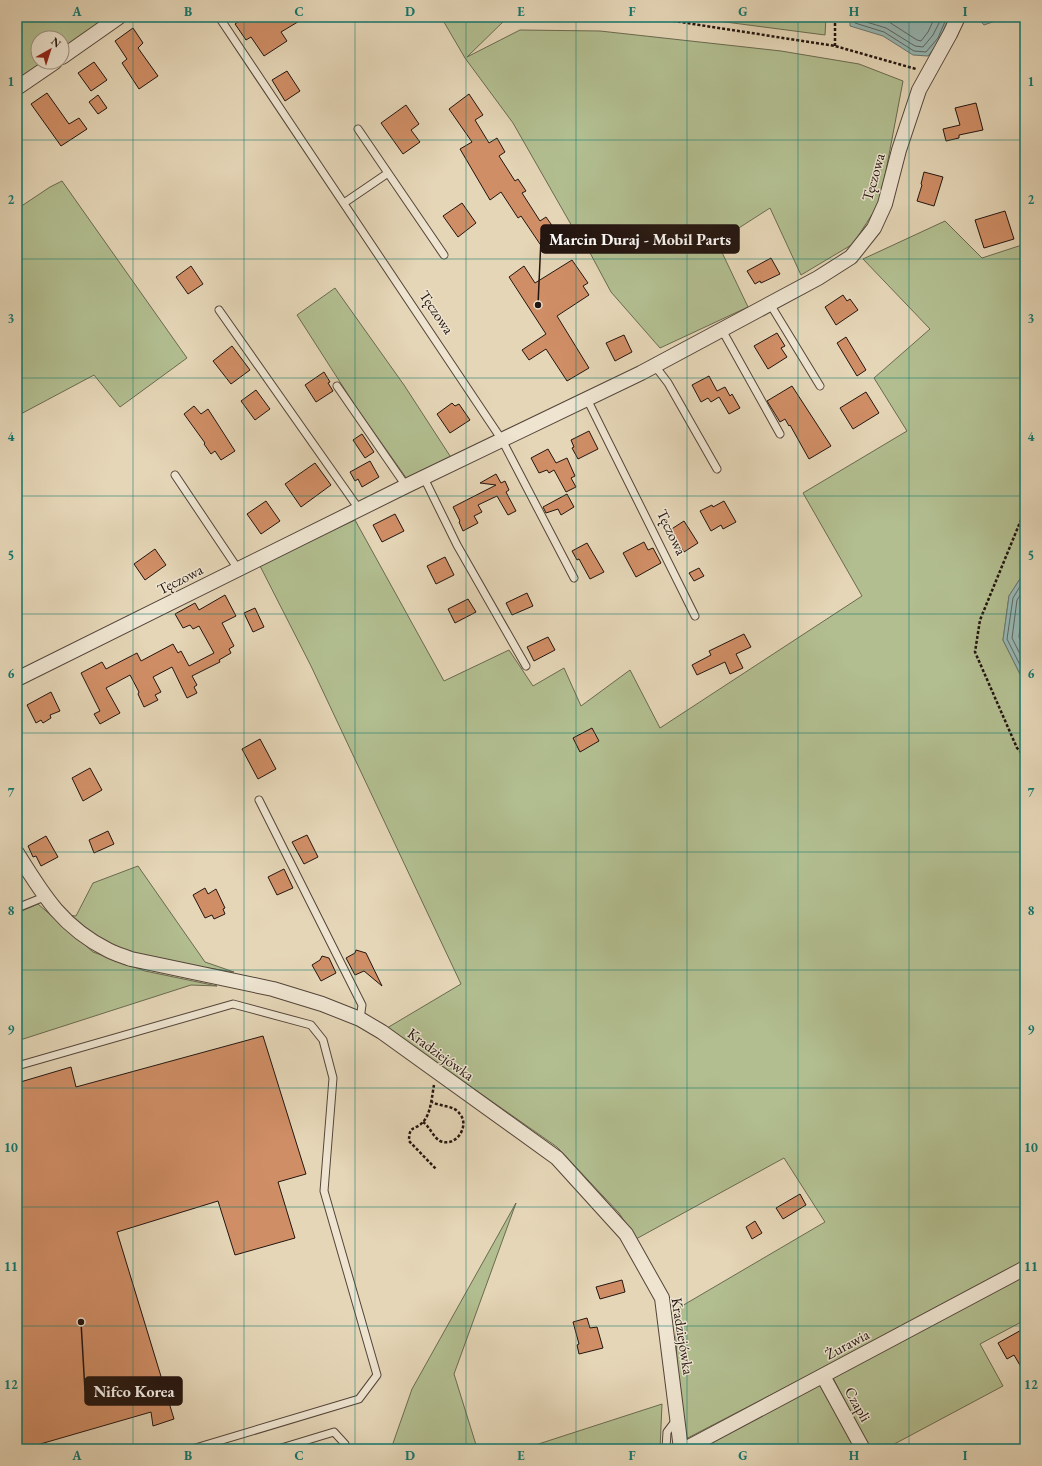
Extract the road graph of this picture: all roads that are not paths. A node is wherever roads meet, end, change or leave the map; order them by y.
1 (119, 17) edge
2 (220, 17) edge
3 (958, 17) edge
4 (70, 51) edge
5 (43, 70) edge
6 (17, 88) edge
7 (358, 129) dead end
8 (388, 173) junction
9 (344, 203) junction
10 (444, 255) dead end
11 (770, 304) junction
12 (219, 310) dead end
13 (722, 330) junction
14 (655, 366) junction
15 (338, 386) dead end
16 (820, 386) dead end
17 (587, 399) junction
18 (780, 434) dead end
19 (502, 440) junction
20 (717, 469) dead end
21 (174, 475) dead end
22 (424, 478) junction
23 (406, 486) junction
24 (359, 509) junction
25 (238, 569) junction
26 (574, 578) dead end
27 (695, 616) dead end
28 (526, 666) dead end
29 (17, 679) edge
30 (259, 800) dead end
31 (17, 853) edge
32 (44, 897) junction
33 (17, 908) edge
34 (360, 1019) junction
35 (17, 1066) edge
36 (1025, 1268) edge
37 (823, 1376) junction
38 (677, 1419) junction
39 (192, 1449) edge
40 (278, 1449) edge
41 (346, 1449) edge
42 (666, 1449) edge
43 (681, 1449) edge
44 (684, 1449) edge
45 (863, 1449) edge

1 - 4 street
2 - 9 lane, Tęczowa
3 - 11 street, Tęczowa
5 - 6 street
7 - 8 lane
8 - 9 lane
8 - 10 lane
9 - 19 lane, Tęczowa
11 - 13 street, Tęczowa
11 - 16 lane
12 - 24 lane
13 - 14 street, Tęczowa
13 - 18 lane
14 - 17 street, Tęczowa
14 - 20 lane
15 - 23 lane
17 - 19 street, Tęczowa
17 - 27 lane, Tęczowa
19 - 22 street, Tęczowa
19 - 26 lane, Tęczowa
21 - 25 lane
22 - 23 street, Tęczowa
22 - 28 lane
23 - 24 street, Tęczowa
24 - 25 street, Tęczowa
25 - 29 street, Tęczowa
30 - 34 lane
31 - 32 street, Kradziejówka
32 - 33 lane
32 - 34 street, Kradziejówka
34 - 38 street, Kradziejówka
35 - 39 lane
36 - 37 street, Żurawia
37 - 44 street, Żurawia
37 - 45 street, Czapli
38 - 42 lane
38 - 43 street, Kradziejówka
40 - 41 lane

